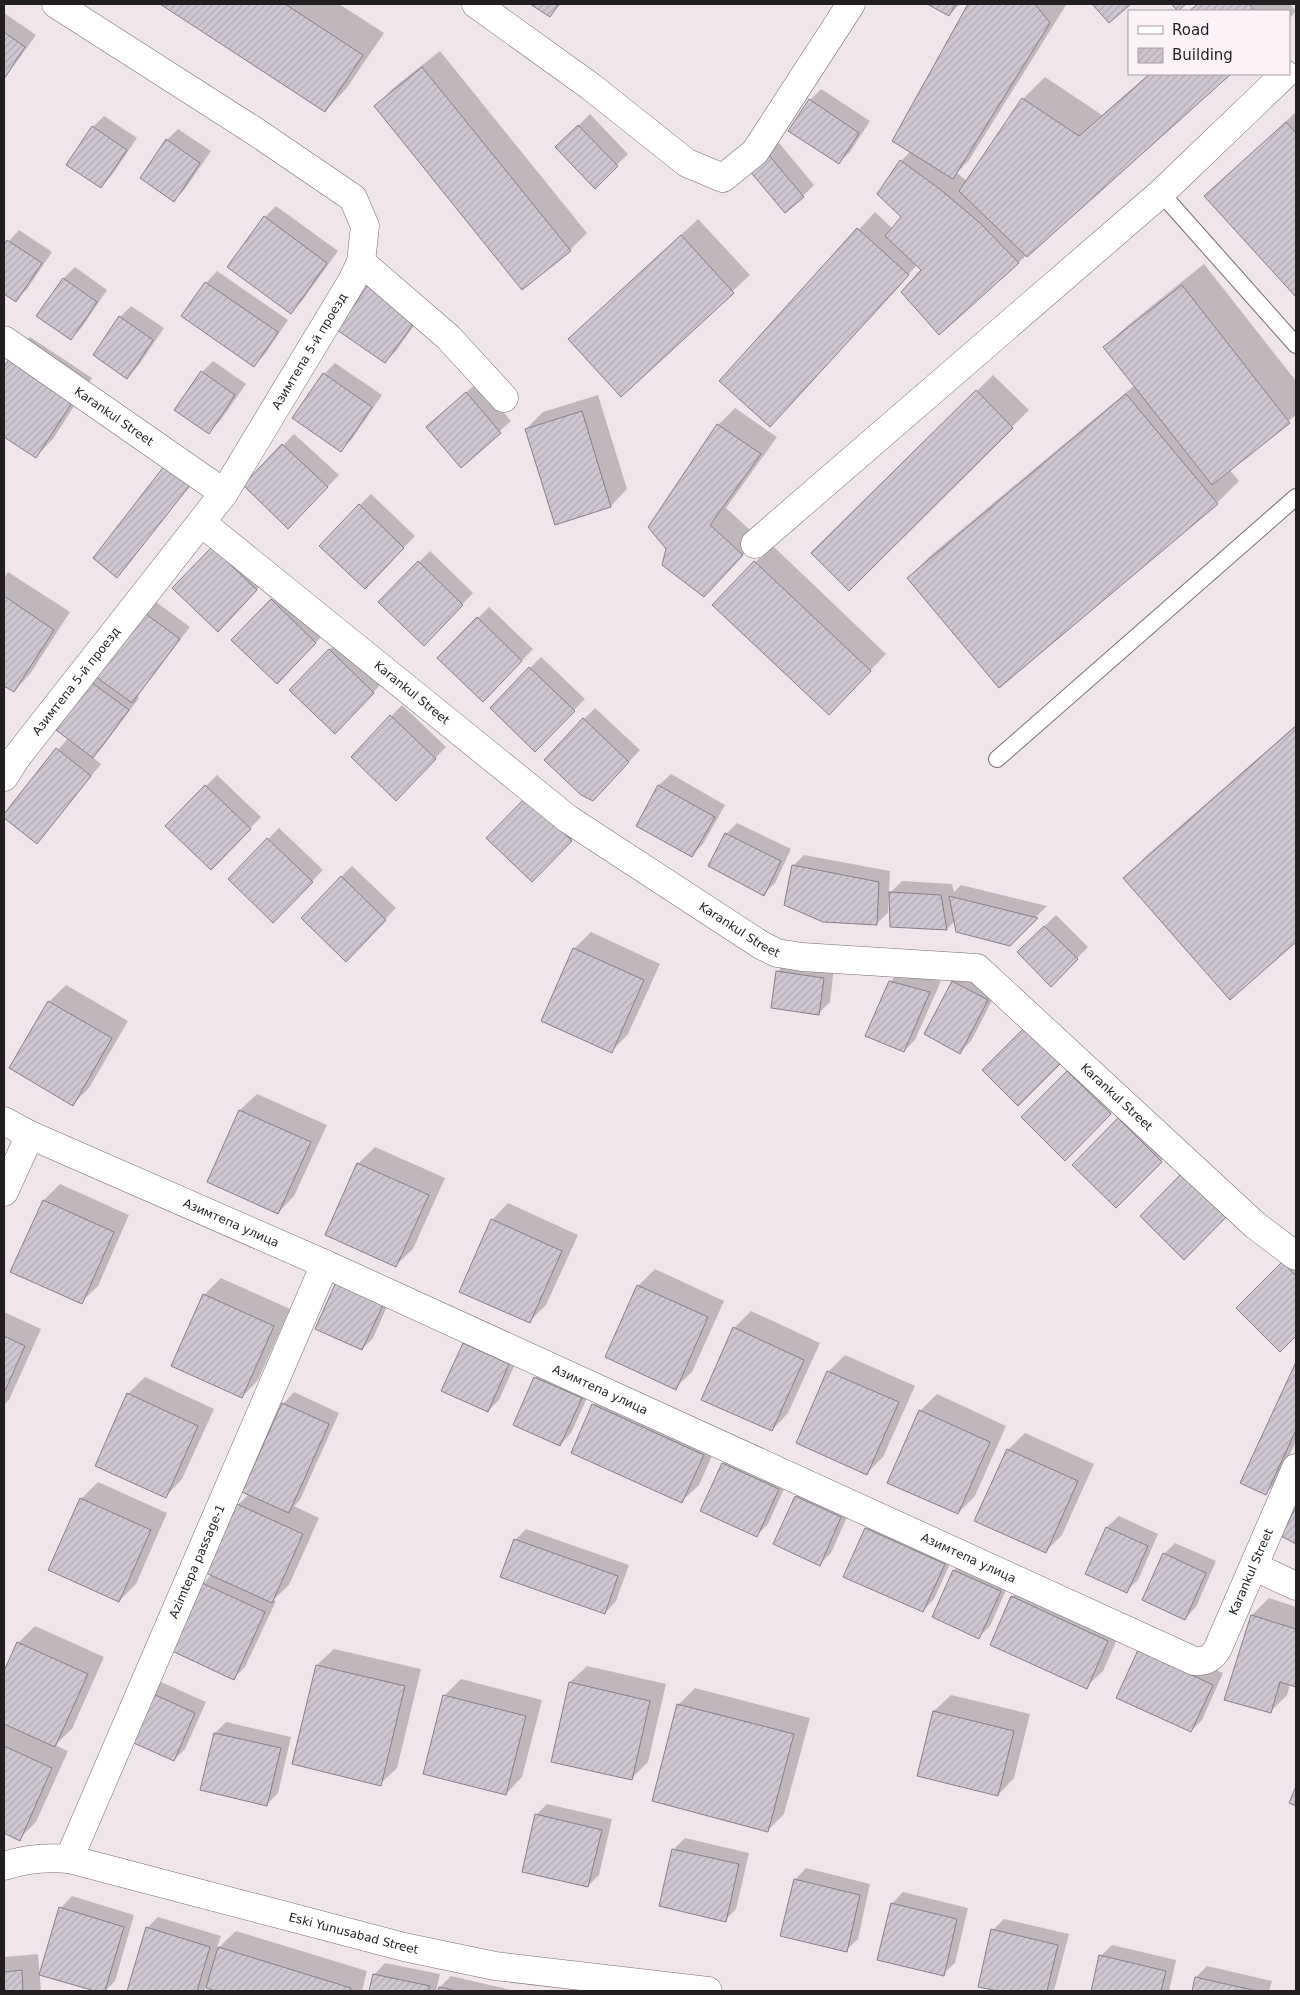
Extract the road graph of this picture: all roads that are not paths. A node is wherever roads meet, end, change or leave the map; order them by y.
1 (56, 4) edge
2 (476, 4) edge
3 (851, 4) edge
4 (1284, 75) edge
5 (1161, 193) junction
6 (361, 262) junction
7 (4, 340) edge
8 (1296, 345) edge
9 (504, 398) dead end
10 (224, 493) junction
11 (1296, 498) edge
12 (202, 523) junction
13 (755, 544) dead end
14 (997, 759) dead end
15 (8, 762) edge
16 (4, 1121) edge
17 (30, 1135) junction
18 (4, 1192) edge
19 (1296, 1256) edge
20 (325, 1264) junction
21 (1296, 1468) edge
22 (1254, 1567) junction
23 (1296, 1586) edge
24 (1194, 1661) joint
25 (69, 1859) junction
26 (4, 1866) edge
27 (708, 1991) edge

1 - 6 street, Азимтепа 5-й проезд
2 - 3 street
4 - 5 street
5 - 8 lane
5 - 13 street
6 - 9 street
6 - 10 street, Азимтепа 5-й проезд
7 - 10 street, Karankul Street
10 - 12 street, Азимтепа 5-й проезд
11 - 14 lane
12 - 15 street, Азимтепа 5-й проезд
12 - 19 street, Karankul Street
16 - 17 street, Азимтепа улица
17 - 18 street
17 - 20 street, Азимтепа улица
20 - 24 street, Азимтепа улица
20 - 25 street, Azimtepa passage-1
21 - 22 street, Karankul Street
22 - 23 street
22 - 24 street, Karankul Street
25 - 26 street, Eski Yunusabad Street
25 - 27 street, Eski Yunusabad Street

